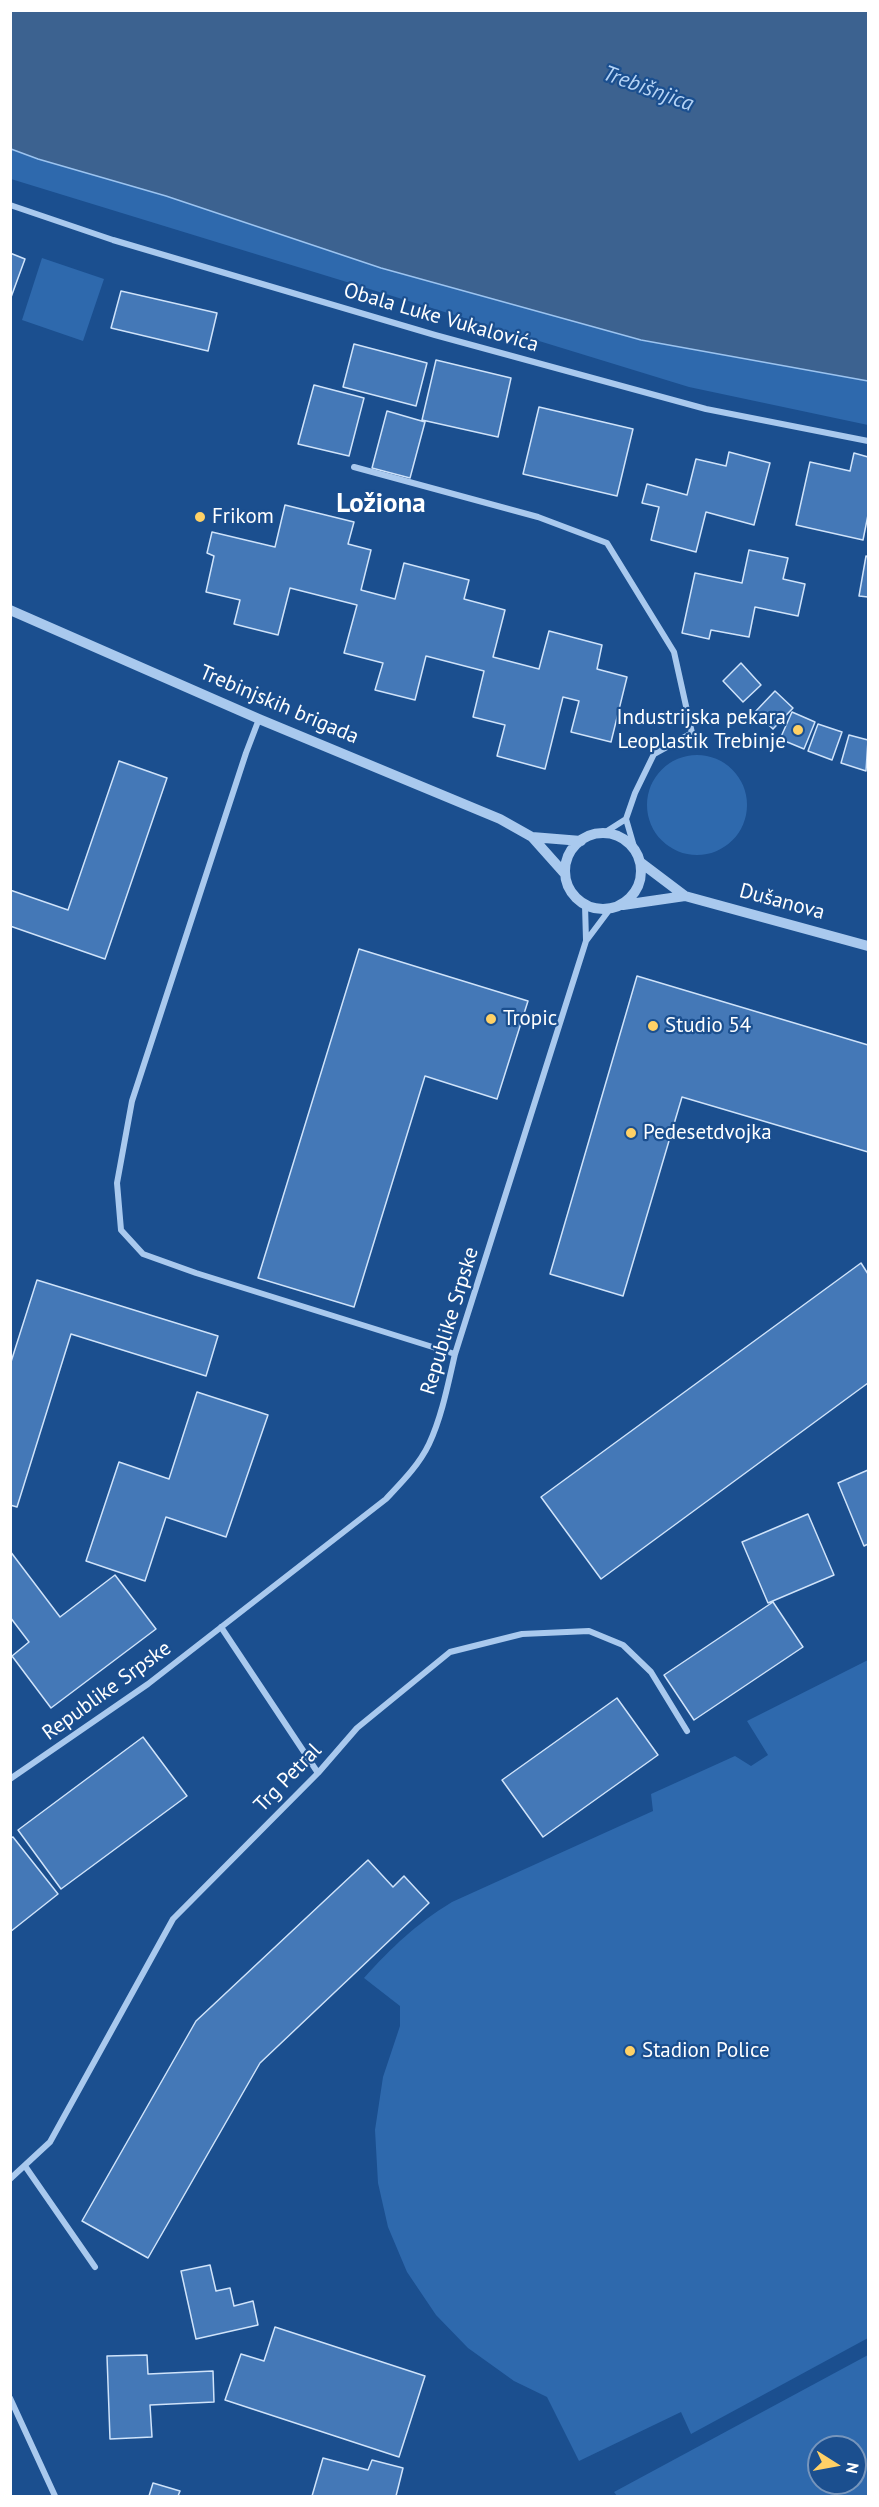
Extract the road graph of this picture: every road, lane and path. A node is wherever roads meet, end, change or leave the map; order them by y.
1 (10, 205) edge
2 (868, 441) edge
3 (354, 467) dead end
4 (10, 610) edge
5 (259, 719) junction
6 (626, 819) junction
7 (604, 833) junction
8 (532, 837) junction
9 (581, 841) junction
10 (635, 850) junction
11 (640, 862) junction
12 (565, 874) junction
13 (686, 896) junction
14 (585, 905) junction
15 (622, 905) junction
16 (610, 909) junction
17 (586, 941) junction
18 (868, 946) edge
19 (455, 1354) junction
20 (221, 1627) junction
21 (687, 1731) dead end
22 (318, 1773) junction
23 (10, 1779) edge
24 (25, 2166) junction
25 (10, 2179) edge
26 (95, 2267) dead end
27 (10, 2398) edge
28 (55, 2496) edge

1 - 2 street, Obala Luke Vukalovića
3 - 6 street
4 - 5 street, Trebinjskih brigada
5 - 8 street, Trebinjskih brigada
5 - 19 street
6 - 7 street
6 - 10 street
7 - 9 street
7 - 10 street
8 - 9 street
8 - 12 street
9 - 12 street
10 - 11 street
11 - 13 street
11 - 15 street
12 - 14 street
13 - 15 street
13 - 18 street, Dušanova
14 - 16 street
14 - 17 street
15 - 16 street
16 - 17 street
17 - 19 street, Republike Srpske
19 - 20 street, Republike Srpske
20 - 22 street
20 - 23 street, Republike Srpske
21 - 22 street, Trg Petral
22 - 24 street, Trg Petral
24 - 25 street, Trg Petral
24 - 26 street
27 - 28 street

